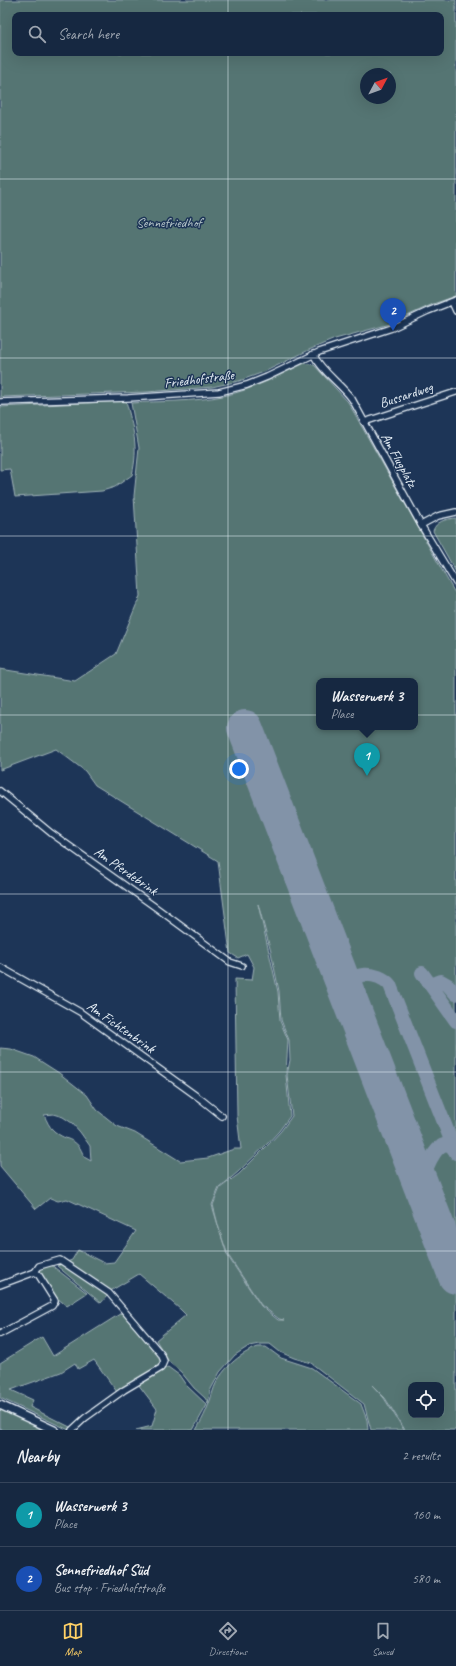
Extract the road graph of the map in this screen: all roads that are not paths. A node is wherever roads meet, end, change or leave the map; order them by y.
1 (454, 301) edge
2 (456, 311) edge
3 (313, 354) junction
4 (456, 392) edge
5 (0, 402) edge
6 (364, 422) junction
7 (456, 512) edge
8 (421, 525) junction
9 (456, 583) edge
10 (0, 790) edge
11 (242, 966) dead end
12 (0, 967) edge
13 (222, 1116) dead end
14 (35, 1272) junction
15 (0, 1285) edge
16 (0, 1334) edge
17 (0, 1405) edge
18 (54, 1430) edge
19 (72, 1430) edge

1 - 2 street
1 - 3 street, Friedhofstraße
3 - 5 street, Friedhofstraße
3 - 6 street, Am Flugplatz
4 - 6 street, Bussardweg
6 - 8 street, Am Flugplatz
7 - 8 street
8 - 9 street, Am Flugplatz
10 - 11 street, Am Pferdebrink
12 - 13 street, Am Fichtenbrink
14 - 15 street
14 - 16 street
14 - 19 street
17 - 18 main road

